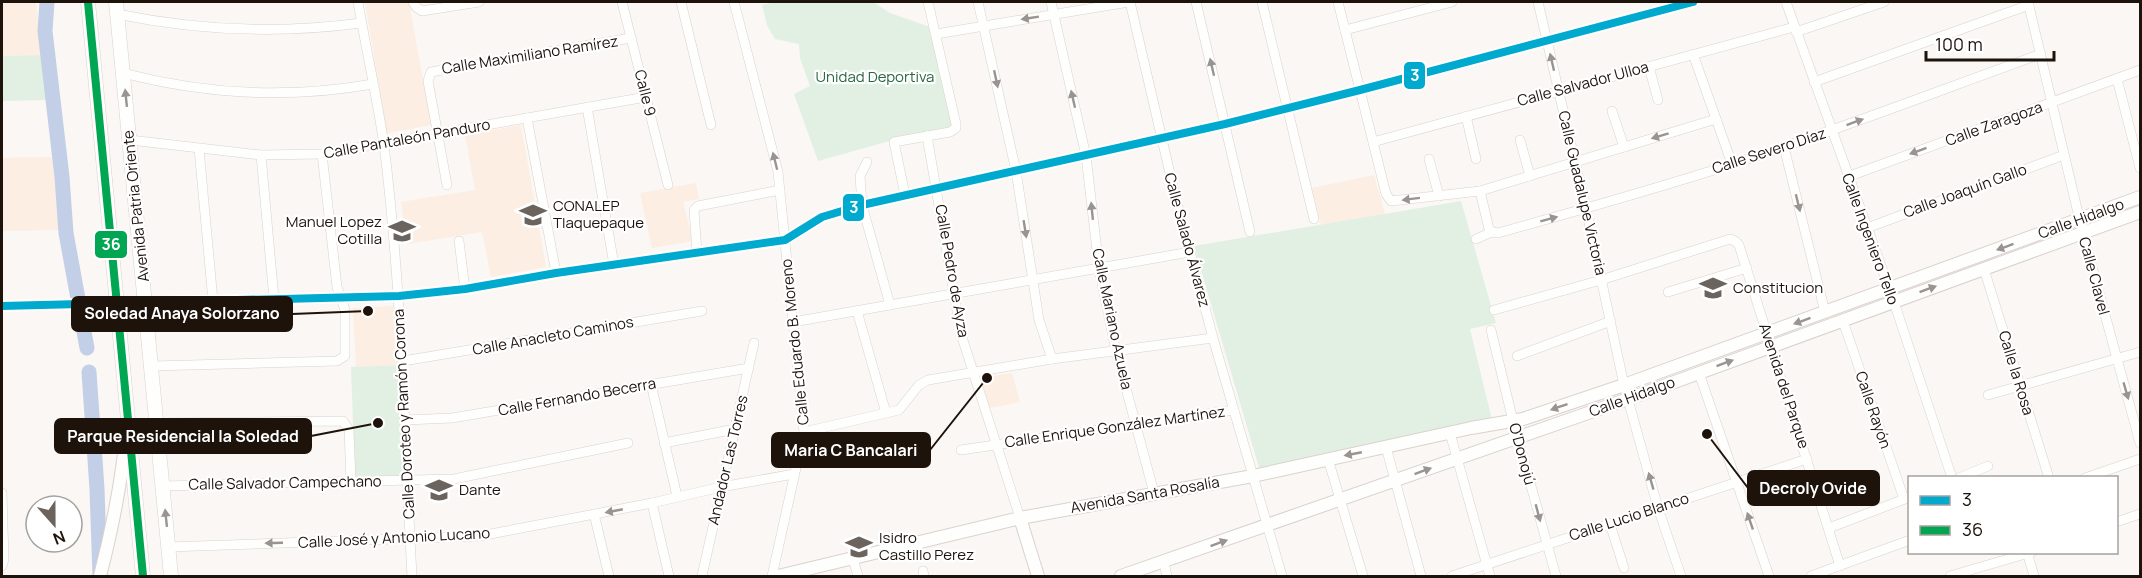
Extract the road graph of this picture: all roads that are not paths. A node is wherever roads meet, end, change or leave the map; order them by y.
1 (88, 2) edge
2 (358, 2) edge
3 (480, 2) edge
4 (622, 2) edge
5 (681, 2) edge
6 (734, 2) edge
7 (928, 2) edge
8 (978, 2) edge
9 (1051, 2) edge
10 (1130, 2) edge
11 (1196, 2) edge
12 (1262, 2) edge
13 (1338, 2) edge
14 (1452, 2) edge
15 (1538, 2) edge
16 (1693, 2) edge
17 (1786, 2) edge
18 (1884, 2) edge
19 (2029, 3) edge
20 (1434, 4) edge
21 (416, 6) edge
22 (117, 8) edge
23 (1054, 14) junction
24 (362, 23) junction
25 (984, 26) junction
26 (1346, 30) junction
27 (1795, 30) junction
28 (936, 34) junction
29 (631, 38) junction
30 (1547, 40) junction
31 (1693, 54) junction
32 (2041, 54) junction
33 (1649, 67) junction
34 (2140, 70) edge
35 (123, 73) junction
36 (2117, 79) junction
37 (1814, 82) junction
38 (373, 84) junction
39 (1360, 90) junction
40 (1559, 91) junction
41 (646, 97) junction
42 (1658, 100) dead end
43 (2052, 103) junction
44 (587, 107) junction
45 (1286, 109) junction
46 (1612, 111) dead end
47 (1466, 116) junction
48 (527, 118) junction
49 (1716, 118) junction
50 (1225, 124) junction
51 (711, 125) dead end
52 (1831, 130) junction
53 (438, 134) junction
54 (927, 136) junction
55 (1162, 139) junction
56 (130, 140) junction
57 (1520, 140) dead end
58 (1373, 142) junction
59 (383, 144) junction
60 (1624, 147) junction
61 (1784, 147) junction
62 (199, 149) junction
63 (322, 154) junction
64 (261, 155) junction
65 (2064, 155) junction
66 (1086, 156) junction
67 (1429, 159) dead end
68 (1476, 159) dead end
69 (867, 162) dead end
70 (1575, 162) junction
71 (1732, 164) junction
72 (2140, 168) edge
73 (1016, 171) junction
74 (1530, 176) junction
75 (1847, 177) junction
76 (447, 184) dead end
77 (668, 184) dead end
78 (937, 189) junction
79 (780, 190) junction
80 (1480, 190) junction
81 (905, 195) junction
82 (1439, 196) junction
83 (2140, 197) edge
84 (862, 204) junction
85 (1586, 209) junction
86 (2140, 212) edge
87 (1314, 219) dead end
88 (2079, 219) junction
89 (1867, 228) junction
90 (1250, 232) dead end
91 (1492, 232) junction
92 (2083, 234) junction
93 (1476, 239) dead end
94 (785, 240) junction
95 (459, 241) dead end
96 (1191, 252) junction
97 (697, 253) junction
98 (614, 265) junction
99 (1099, 268) junction
100 (1747, 268) junction
101 (1984, 269) junction
102 (556, 273) junction
103 (1033, 279) junction
104 (1601, 280) junction
105 (465, 289) junction
106 (1889, 289) junction
107 (1668, 292) dead end
108 (955, 294) junction
109 (340, 296) junction
110 (399, 296) junction
111 (274, 299) junction
112 (213, 301) junction
113 (1894, 302) junction
114 (146, 303) junction
115 (117, 304) junction
116 (890, 305) junction
117 (2, 306) edge
118 (1494, 310) dead end
119 (702, 311) dead end
120 (857, 311) junction
121 (1824, 312) junction
122 (1611, 321) junction
123 (1842, 321) junction
124 (793, 322) junction
125 (1491, 330) dead end
126 (1767, 333) junction
127 (1213, 338) junction
128 (754, 343) dead end
129 (1773, 346) junction
130 (1116, 351) junction
131 (2140, 352) edge
132 (1516, 356) dead end
133 (1052, 359) junction
134 (2116, 359) junction
135 (403, 362) junction
136 (152, 366) junction
137 (749, 368) junction
138 (973, 372) junction
139 (1699, 373) junction
140 (651, 384) junction
141 (1624, 385) junction
142 (2020, 386) junction
143 (1988, 395) dead end
144 (1628, 399) junction
145 (1234, 410) junction
146 (128, 412) junction
147 (886, 413) junction
148 (405, 420) junction
149 (1513, 421) junction
150 (157, 423) junction
151 (1136, 425) junction
152 (735, 429) junction
153 (804, 432) junction
154 (1450, 433) junction
155 (1518, 437) junction
156 (628, 443) dead end
157 (664, 443) junction
158 (2140, 443) edge
159 (997, 445) junction
160 (1386, 447) junction
161 (961, 450) dead end
162 (1458, 458) junction
163 (1328, 459) junction
164 (1807, 459) junction
165 (2140, 459) edge
166 (1988, 466) dead end
167 (794, 474) junction
168 (1254, 476) junction
169 (1952, 476) edge
170 (1962, 476) edge
171 (2049, 476) edge
172 (2088, 476) edge
173 (1396, 480) junction
174 (351, 481) junction
175 (407, 481) junction
176 (1737, 482) junction
177 (162, 486) junction
178 (721, 487) junction
179 (2, 493) edge
180 (1154, 493) junction
181 (677, 496) junction
182 (1906, 498) edge
183 (1340, 500) junction
184 (652, 503) junction
185 (1658, 508) junction
186 (594, 514) junction
187 (2140, 514) edge
188 (1020, 518) junction
189 (2118, 521) edge
190 (1610, 524) junction
191 (1268, 526) junction
192 (1829, 528) junction
193 (410, 539) junction
194 (1908, 541) edge
195 (1547, 545) junction
196 (168, 547) junction
197 (2026, 554) edge
198 (2029, 554) edge
199 (853, 559) junction
200 (1164, 563) junction
201 (1486, 565) junction
202 (2, 566) edge
203 (1840, 566) junction
204 (1624, 568) dead end
205 (1830, 573) edge
206 (804, 574) edge
207 (100, 576) edge
208 (143, 576) edge
209 (171, 576) edge
210 (412, 576) edge
211 (609, 576) edge
212 (669, 576) edge
213 (702, 576) edge
214 (772, 576) edge
215 (778, 576) edge
216 (858, 576) edge
217 (1038, 576) edge
218 (1121, 576) edge
219 (1167, 576) edge
220 (1282, 576) edge
221 (1363, 576) edge
222 (1421, 576) edge
223 (1452, 576) edge
224 (1490, 576) edge
225 (1556, 576) edge
226 (1681, 576) edge
227 (1769, 576) edge
228 (1811, 576) edge
229 (1950, 576) edge
230 (2034, 576) edge

1 - 115 main road, Avenida Patria Oriente
2 - 24 street, Calle Doroteo y Ramón Corona
3 - 21 street
4 - 29 street, Calle 9
5 - 51 street
79 -> 6 street, Calle Eduardo B. Moreno
7 - 28 street
8 - 25 street
9 - 23 street, Calle Mariano Azuela
10 - 23 street
10 - 55 street, Calle Salado Álvarez
50 -> 11 street
12 - 45 street
13 - 26 street
14 - 20 street
15 - 30 street, Calle Guadalupe Victoria
16 - 30 street
17 - 27 street, Calle Ingeniero Tello
18 - 27 street, Calle Salvador Ulloa
19 - 32 street, Calle Clavel
19 - 37 street
20 - 26 street
22 - 24 street
22 - 35 main road, Avenida Patria Oriente
23 -> 25 street
66 -> 23 street, Calle Mariano Azuela
24 - 38 street, Calle Doroteo y Ramón Corona
25 - 28 street
25 -> 73 street
26 - 39 street
27 - 31 street, Calle Salvador Ulloa
27 - 37 street, Calle Ingeniero Tello
28 - 54 street
29 - 41 street, Calle 9
29 - 53 street, Calle Maximiliano Ramírez
30 - 39 street
40 -> 30 street, Calle Guadalupe Victoria
31 - 33 street, Calle Salvador Ulloa
31 - 49 street
32 - 43 street, Calle Clavel
52 -> 32 street, Calle Severo Díaz
33 - 40 street, Calle Salvador Ulloa
33 - 42 street
34 - 36 street, Calle Zaragoza
35 - 38 street
56 -> 35 main road, Avenida Patria Oriente
36 - 43 street, Calle Zaragoza
36 - 72 street
37 - 52 street, Calle Ingeniero Tello
38 - 59 street, Calle Doroteo y Ramón Corona
39 - 45 street
39 - 58 street
40 - 47 street, Calle Salvador Ulloa
40 - 70 street, Calle Guadalupe Victoria
41 - 44 street, Calle Pantaleón Panduro
41 - 77 street, Calle 9
43 - 65 street, Calle Clavel
43 -> 75 street, Calle Zaragoza
44 - 48 street, Calle Pantaleón Panduro
44 - 98 street
45 - 50 street
45 - 87 street
46 - 60 street
47 - 58 street, Calle Salvador Ulloa
47 - 68 street
48 - 53 street, Calle Pantaleón Panduro
48 - 102 street
49 -> 60 street
49 - 71 street
50 - 55 street
50 - 90 street
52 - 61 street, Calle Severo Díaz
52 - 75 street, Calle Ingeniero Tello
53 - 59 street, Calle Pantaleón Panduro
53 - 76 street
54 - 78 street, Calle Pedro de Ayza
54 - 81 street
55 - 66 street
55 - 96 street, Calle Salado Álvarez
56 - 62 street, Calle Pantaleón Panduro
56 - 114 main road, Avenida Patria Oriente
57 - 74 street
82 -> 58 street
59 - 63 street, Calle Pantaleón Panduro
59 - 110 street, Calle Doroteo y Ramón Corona
60 - 70 street
61 - 71 street, Calle Severo Díaz
61 -> 121 street
62 - 64 street, Calle Pantaleón Panduro
62 - 112 street
63 - 64 street, Calle Pantaleón Panduro
63 - 109 street
64 - 111 street
65 - 88 street, Calle Clavel
65 - 89 street, Calle Joaquín Gallo
66 - 73 street
99 -> 66 street, Calle Mariano Azuela
67 - 82 street
69 - 84 street
70 - 74 street
70 - 85 street, Calle Guadalupe Victoria
71 - 85 street, Calle Severo Díaz
73 - 78 street
73 -> 103 street
74 - 80 street
75 - 89 street, Calle Ingeniero Tello
78 - 81 street
78 - 108 street, Calle Pedro de Ayza
79 - 94 street, Calle Eduardo B. Moreno
79 - 97 street
80 - 82 street
80 - 91 street
81 - 84 street
83 - 88 street, Calle Hidalgo
84 - 94 street
84 - 116 street
91 -> 85 street, Calle Severo Díaz
85 - 104 street, Calle Guadalupe Victoria
86 - 92 street, Calle Hidalgo
88 - 92 street, Calle Clavel
88 -> 106 street, Calle Hidalgo
89 - 106 street, Calle Ingeniero Tello
91 - 93 street, Calle Severo Díaz
92 - 101 street, Calle Hidalgo
92 - 134 street, Calle Clavel
94 - 97 street
94 - 124 street, Calle Eduardo B. Moreno
95 - 105 street
96 - 99 street
96 - 127 street, Calle Salado Álvarez
97 - 98 street
98 - 102 street
99 - 103 street
99 - 130 street, Calle Mariano Azuela
100 - 104 street, Avenida del Parque
100 - 107 street
100 - 126 street, Avenida del Parque
113 -> 101 street, Calle Hidalgo
101 - 142 street, Calle la Rosa
102 - 105 street
103 - 108 street
103 - 133 street
104 - 118 street
104 - 122 street, Calle Guadalupe Victoria
105 - 110 street
106 - 113 street, Calle Ingeniero Tello
106 - 121 street, Calle Hidalgo
108 - 116 street
108 - 138 street, Calle Pedro de Ayza
109 - 110 street
109 - 111 street
109 - 136 street
110 - 135 street, Calle Doroteo y Ramón Corona
111 - 112 street
112 - 114 street
113 - 123 street, Calle Hidalgo
113 - 169 street, Calle Ingeniero Tello
114 - 115 street
114 - 136 main road, Avenida Patria Oriente
115 - 117 street
115 - 146 main road, Avenida Patria Oriente
116 - 120 street
119 - 135 street, Calle Anacleto Caminos
120 - 124 street
120 - 147 street
121 -> 126 street, Calle Hidalgo
122 - 132 street
122 - 141 street, Calle Guadalupe Victoria
123 - 129 street, Calle Hidalgo
123 - 182 street, Calle Rayón
124 - 153 street, Calle Eduardo B. Moreno
125 - 149 street, O'Donojú
126 - 129 street, Avenida del Parque
126 - 141 street, Calle Hidalgo
127 - 130 street
127 - 145 street, Calle Salado Álvarez
128 - 137 street, Andador Las Torres
139 -> 129 street, Calle Hidalgo
129 - 164 street, Avenida del Parque
130 - 133 street
130 - 151 street, Calle Mariano Azuela
131 - 134 street
133 - 138 street
134 - 142 street
134 -> 158 street, Calle Clavel
135 - 148 street, Calle Doroteo y Ramón Corona
136 - 150 main road, Avenida Patria Oriente
137 - 140 street, Calle Fernando Becerra
137 - 152 street, Andador Las Torres
138 - 147 street
138 - 159 street, Calle Pedro de Ayza
139 - 144 street, Calle Hidalgo
139 - 176 street
140 - 148 street, Calle Fernando Becerra
140 - 157 street
141 - 144 street, Calle Guadalupe Victoria
141 -> 149 street, Calle Hidalgo
142 - 143 street
142 - 171 street, Calle la Rosa
144 - 155 street, Calle Hidalgo
185 -> 144 street, Calle Guadalupe Victoria
145 - 151 street, Calle Enrique González Martínez
145 - 168 street, Calle Salado Álvarez
146 - 207 street, Avenida Patria Oriente
146 - 208 main road, Avenida Patria Oriente
147 - 153 street
148 - 175 street, Calle Doroteo y Ramón Corona
149 - 154 street, Avenida Santa Rosalía
149 - 155 street, O'Donojú
150 - 174 street
150 - 177 main road, Avenida Patria Oriente
151 - 159 street, Calle Enrique González Martínez
151 - 180 street, Calle Mariano Azuela
152 - 157 street
152 - 178 street, Andador Las Torres
153 - 167 street, Calle Eduardo B. Moreno
154 - 160 street, Avenida Santa Rosalía
154 - 162 street
155 - 162 street, Calle Hidalgo
155 -> 195 street, O'Donojú
156 - 175 street, Calle Salvador Campechano
157 - 181 street
159 - 161 street, Calle Enrique González Martínez
159 - 188 street, Calle Pedro de Ayza
160 -> 163 street, Avenida Santa Rosalía
160 - 173 street
173 -> 162 street, Calle Hidalgo
162 - 201 street
163 - 168 street, Avenida Santa Rosalía
163 - 183 street
164 - 176 street, Calle Lucio Blanco
164 - 192 street, Avenida del Parque
165 - 172 street
166 - 170 street
167 - 178 street, Calle José y Antonio Lucano
167 - 214 street, Calle Eduardo B. Moreno
168 - 180 street, Avenida Santa Rosalía
168 - 191 street, Calle Salado Álvarez
173 - 183 street, Calle Hidalgo
173 - 222 street
174 - 175 street, Calle Salvador Campechano
174 - 177 street, Calle Salvador Campechano
175 - 193 street, Calle Doroteo y Ramón Corona
176 - 185 street, Calle Lucio Blanco
227 -> 176 street
196 -> 177 main road, Avenida Patria Oriente
178 - 181 street, Calle José y Antonio Lucano
178 - 213 street, Andador Las Torres
179 - 202 street
180 - 188 street, Avenida Santa Rosalía
181 - 184 street, Calle José y Antonio Lucano
182 - 192 street
183 - 191 street, Calle Hidalgo
183 - 221 street
184 -> 186 street, Calle José y Antonio Lucano
184 - 212 street
185 - 190 street, Calle Lucio Blanco
185 - 226 street, Calle Guadalupe Victoria
186 - 193 street, Calle José y Antonio Lucano
186 - 211 street
187 - 189 street
188 - 199 street, Avenida Santa Rosalía
188 - 217 street, Calle Pedro de Ayza
190 - 195 street, Calle Lucio Blanco
190 - 204 street
200 -> 191 street, Calle Hidalgo
191 - 220 street, Calle Salado Álvarez
192 - 203 street, Avenida del Parque
193 -> 196 street, Calle José y Antonio Lucano
193 - 210 street, Calle Doroteo y Ramón Corona
194 - 203 street
195 - 201 street, Calle Lucio Blanco
195 - 225 street, O'Donojú
196 - 209 main road, Avenida Patria Oriente
197 - 229 street
198 - 230 street
199 - 206 street, Avenida Santa Rosalía
199 - 216 street
200 - 218 street, Calle Hidalgo
200 - 219 street
201 - 223 street, Calle Lucio Blanco
201 - 224 street
203 - 205 street
205 - 228 street
206 - 215 street, Avenida Santa Rosalía

